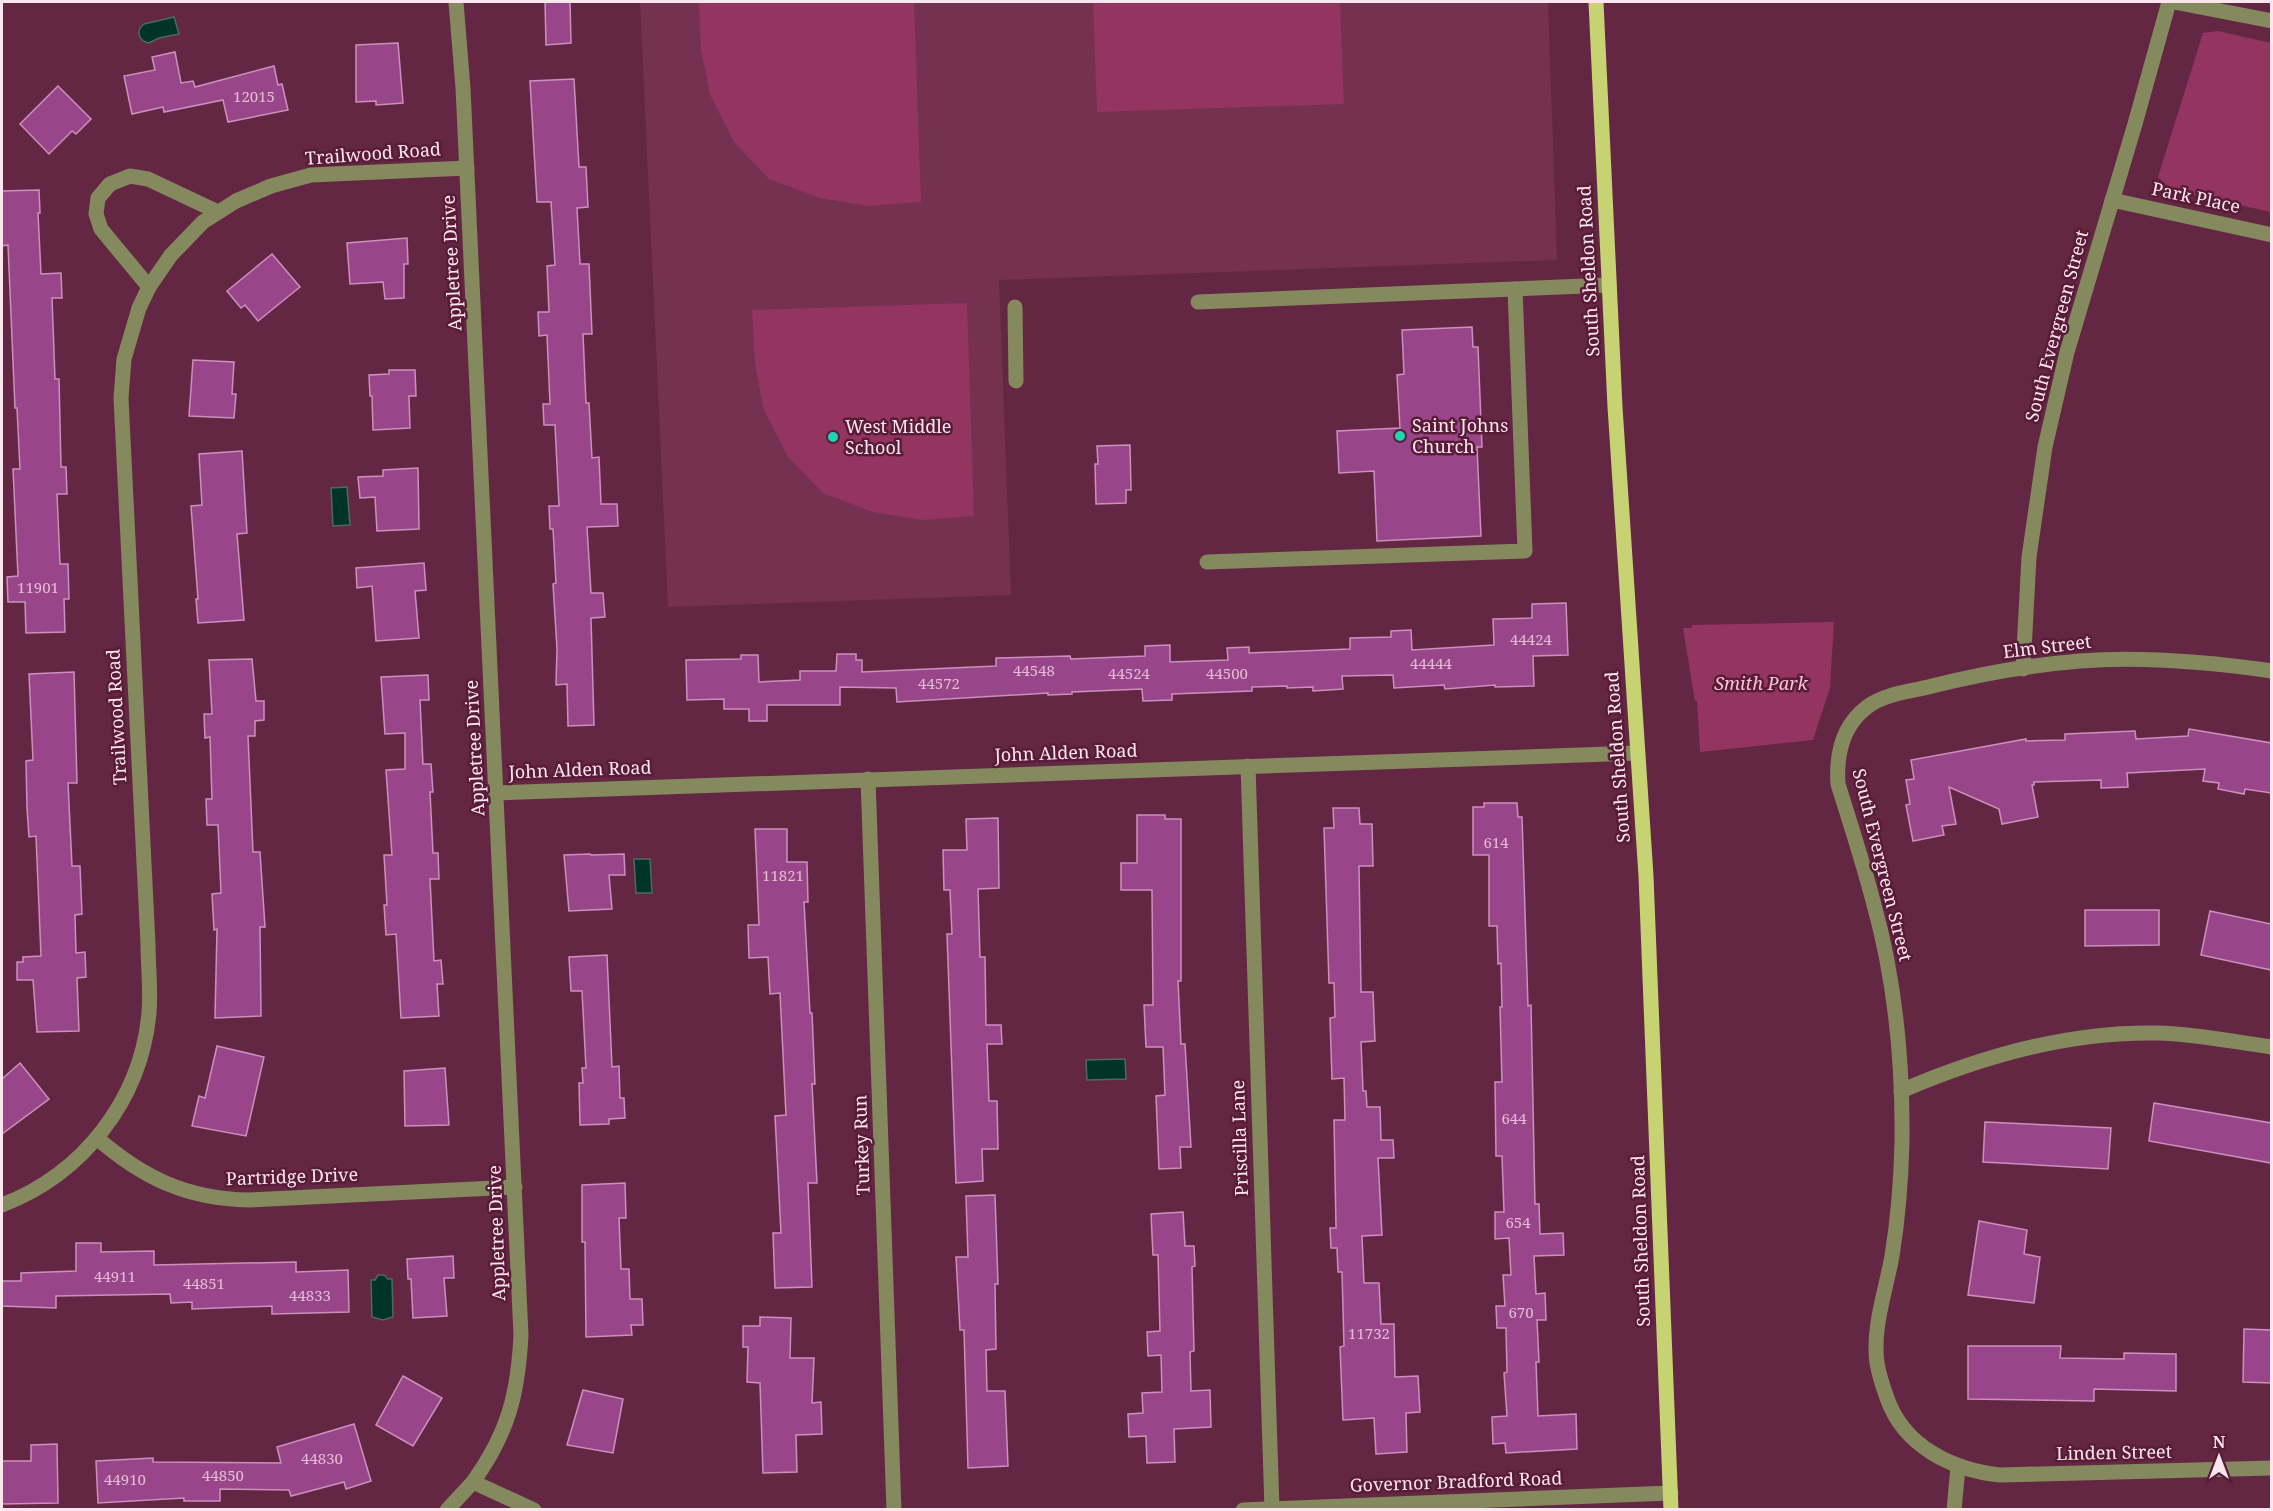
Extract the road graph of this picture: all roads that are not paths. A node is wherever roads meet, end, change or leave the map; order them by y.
1 (456, 2) edge
2 (1596, 2) edge
3 (2169, 2) edge
4 (2174, 2) edge
5 (2271, 21) edge
6 (466, 168) junction
7 (2112, 201) junction
8 (218, 212) junction
9 (2271, 235) edge
10 (1609, 285) junction
11 (149, 287) junction
12 (1515, 289) junction
13 (1198, 302) dead end
14 (1015, 307) dead end
15 (1016, 381) dead end
16 (1207, 562) dead end
17 (2023, 669) junction
18 (2271, 671) edge
19 (1845, 734) joint
20 (1637, 753) junction
21 (1248, 766) junction
22 (868, 779) junction
23 (496, 793) junction
24 (2271, 1047) edge
25 (1901, 1091) junction
26 (97, 1137) junction
27 (515, 1187) junction
28 (2, 1205) edge
29 (1958, 1467) junction
30 (2271, 1468) edge
31 (473, 1482) junction
32 (1671, 1493) junction
33 (447, 1509) edge
34 (534, 1509) edge
35 (894, 1509) edge
36 (1243, 1509) edge
37 (1272, 1509) edge
38 (1671, 1509) edge
39 (1954, 1509) edge

1 - 6 street, Appletree Drive
2 - 10 main road, South Sheldon Road
3 - 7 street, South Evergreen Street
4 - 5 street
6 - 8 street, Trailwood Road
6 - 23 street, Appletree Drive
7 - 9 street, Park Place
7 - 17 street, South Evergreen Street
8 - 11 street, Trailwood Road
8 - 11 street
10 - 12 street
10 - 20 main road, South Sheldon Road
11 - 26 street, Trailwood Road
12 - 13 street
12 - 16 street
14 - 15 street
17 - 18 street, Elm Street
17 - 19 street, Elm Street
19 - 25 street, South Evergreen Street
20 - 21 street, John Alden Road
20 - 32 main road, South Sheldon Road
21 - 22 street, John Alden Road
21 - 37 street, Priscilla Lane
22 - 23 street, John Alden Road
22 - 35 street, Turkey Run
23 - 27 street, Appletree Drive
24 - 25 street
25 - 29 street, South Evergreen Street
26 - 27 street, Partridge Drive
26 - 28 street
27 - 31 street, Appletree Drive
29 - 30 street, Linden Street
29 - 39 street
31 - 33 street
31 - 34 street
32 - 37 street, Governor Bradford Road
32 - 38 main road, South Sheldon Road
36 - 37 street, Governor Bradford Road

